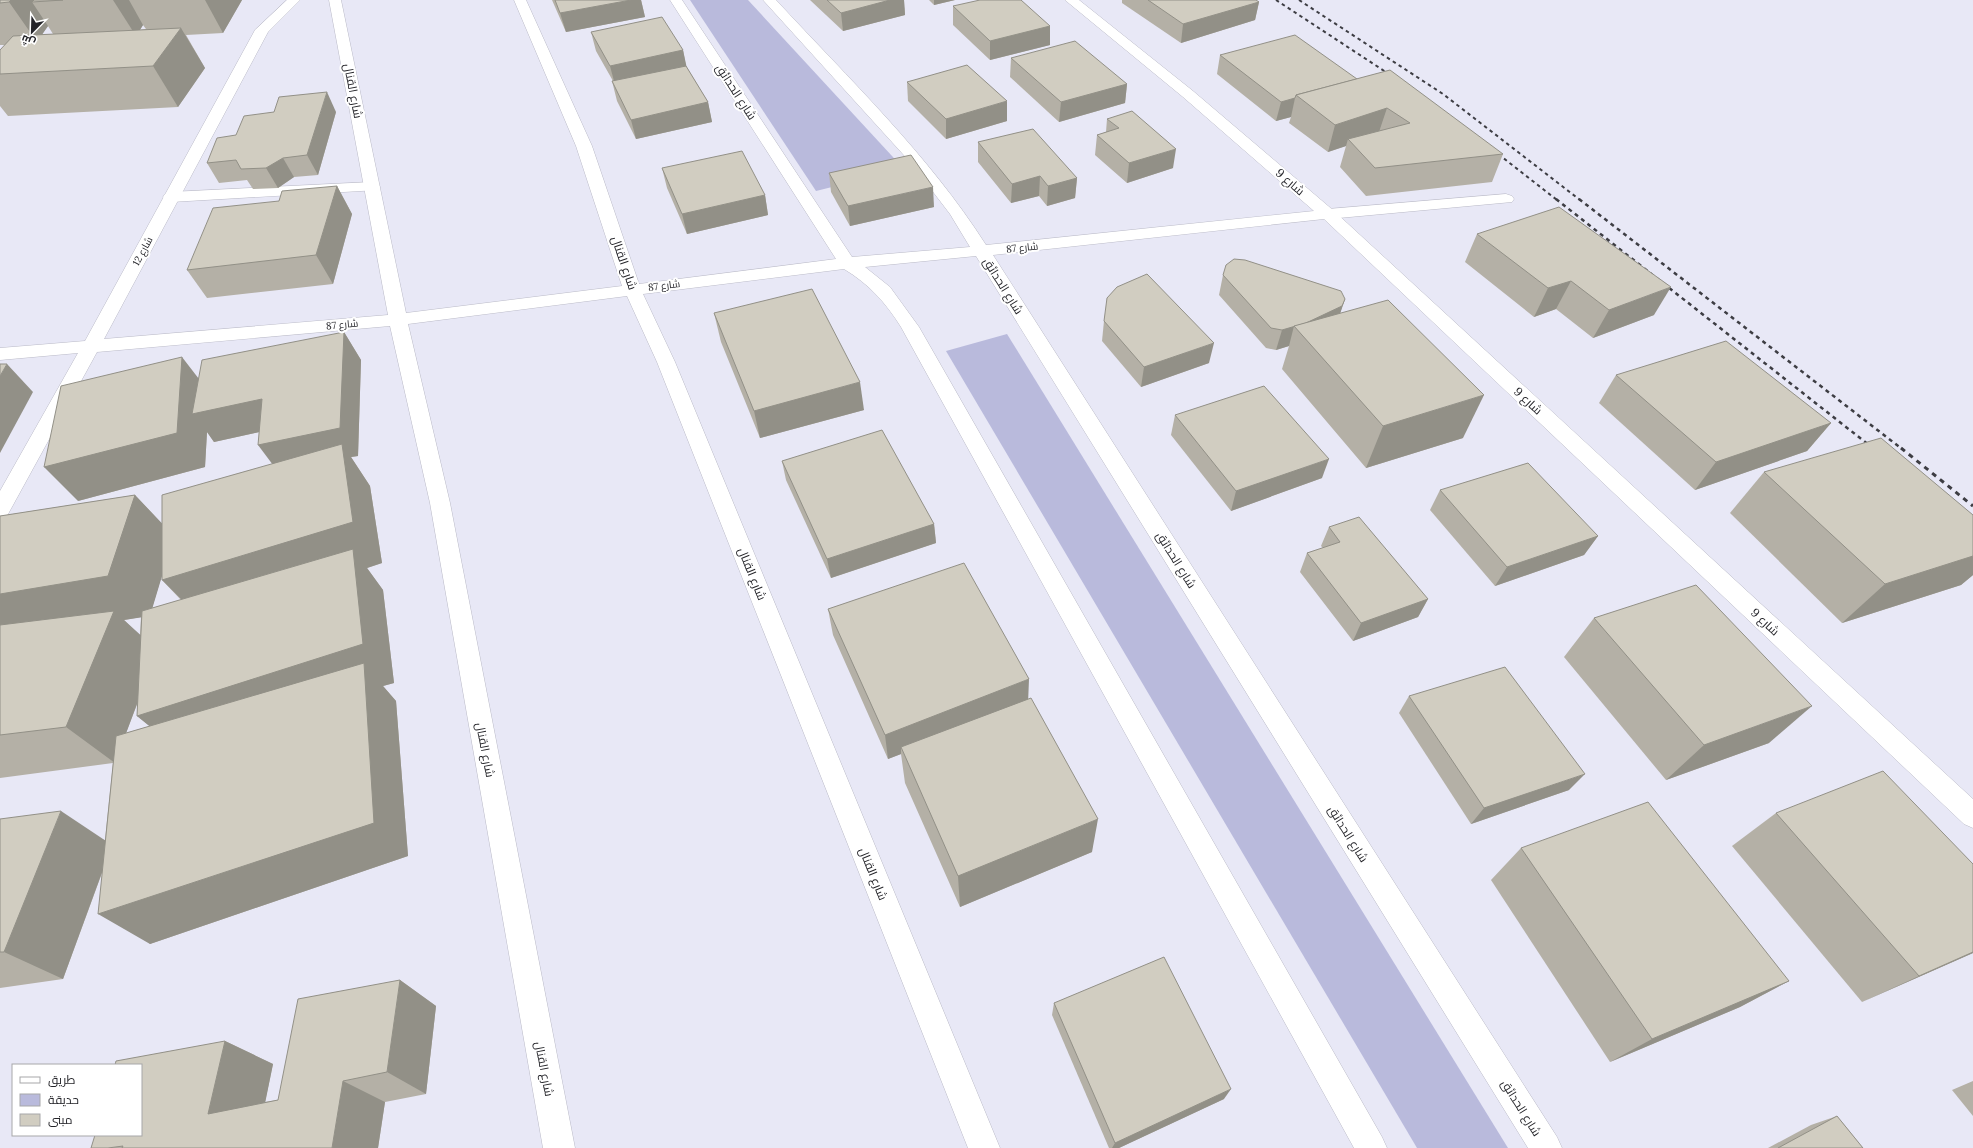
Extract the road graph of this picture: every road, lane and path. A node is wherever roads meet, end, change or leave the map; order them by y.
1 (294, 0) edge
2 (336, 0) edge
3 (520, 0) edge
4 (676, 0) edge
5 (768, 0) edge
6 (1071, 0) edge
7 (372, 187) junction
8 (171, 197) junction
9 (1506, 199) dead end
10 (1328, 214) junction
11 (981, 251) junction
12 (847, 263) junction
13 (632, 289) junction
14 (398, 320) junction
15 (92, 345) junction
16 (0, 354) edge
17 (0, 510) edge
18 (1973, 816) edge
19 (559, 1148) edge
20 (984, 1148) edge
21 (1371, 1148) edge
22 (1546, 1148) edge

1 - 8 street, شارع 12
2 - 7 street, شارع القنال
3 - 13 street, شارع القنال
4 - 12 street, شارع الحدائق
5 - 11 street, شارع الحدائق
6 - 10 street, شارع 9
7 - 8 street
7 - 14 street, شارع القنال
8 - 15 street, شارع 12
9 - 10 street, شارع 87
10 - 11 street, شارع 87
10 - 18 street, شارع 9
11 - 12 street, شارع 87
11 - 22 street, شارع الحدائق
12 - 13 street, شارع 87
12 - 21 street, شارع الحدائق
13 - 14 street, شارع 87
13 - 20 street, شارع القنال
14 - 15 street, شارع 87
14 - 19 street, شارع القنال
15 - 16 street, شارع 87
15 - 17 street, شارع 12

